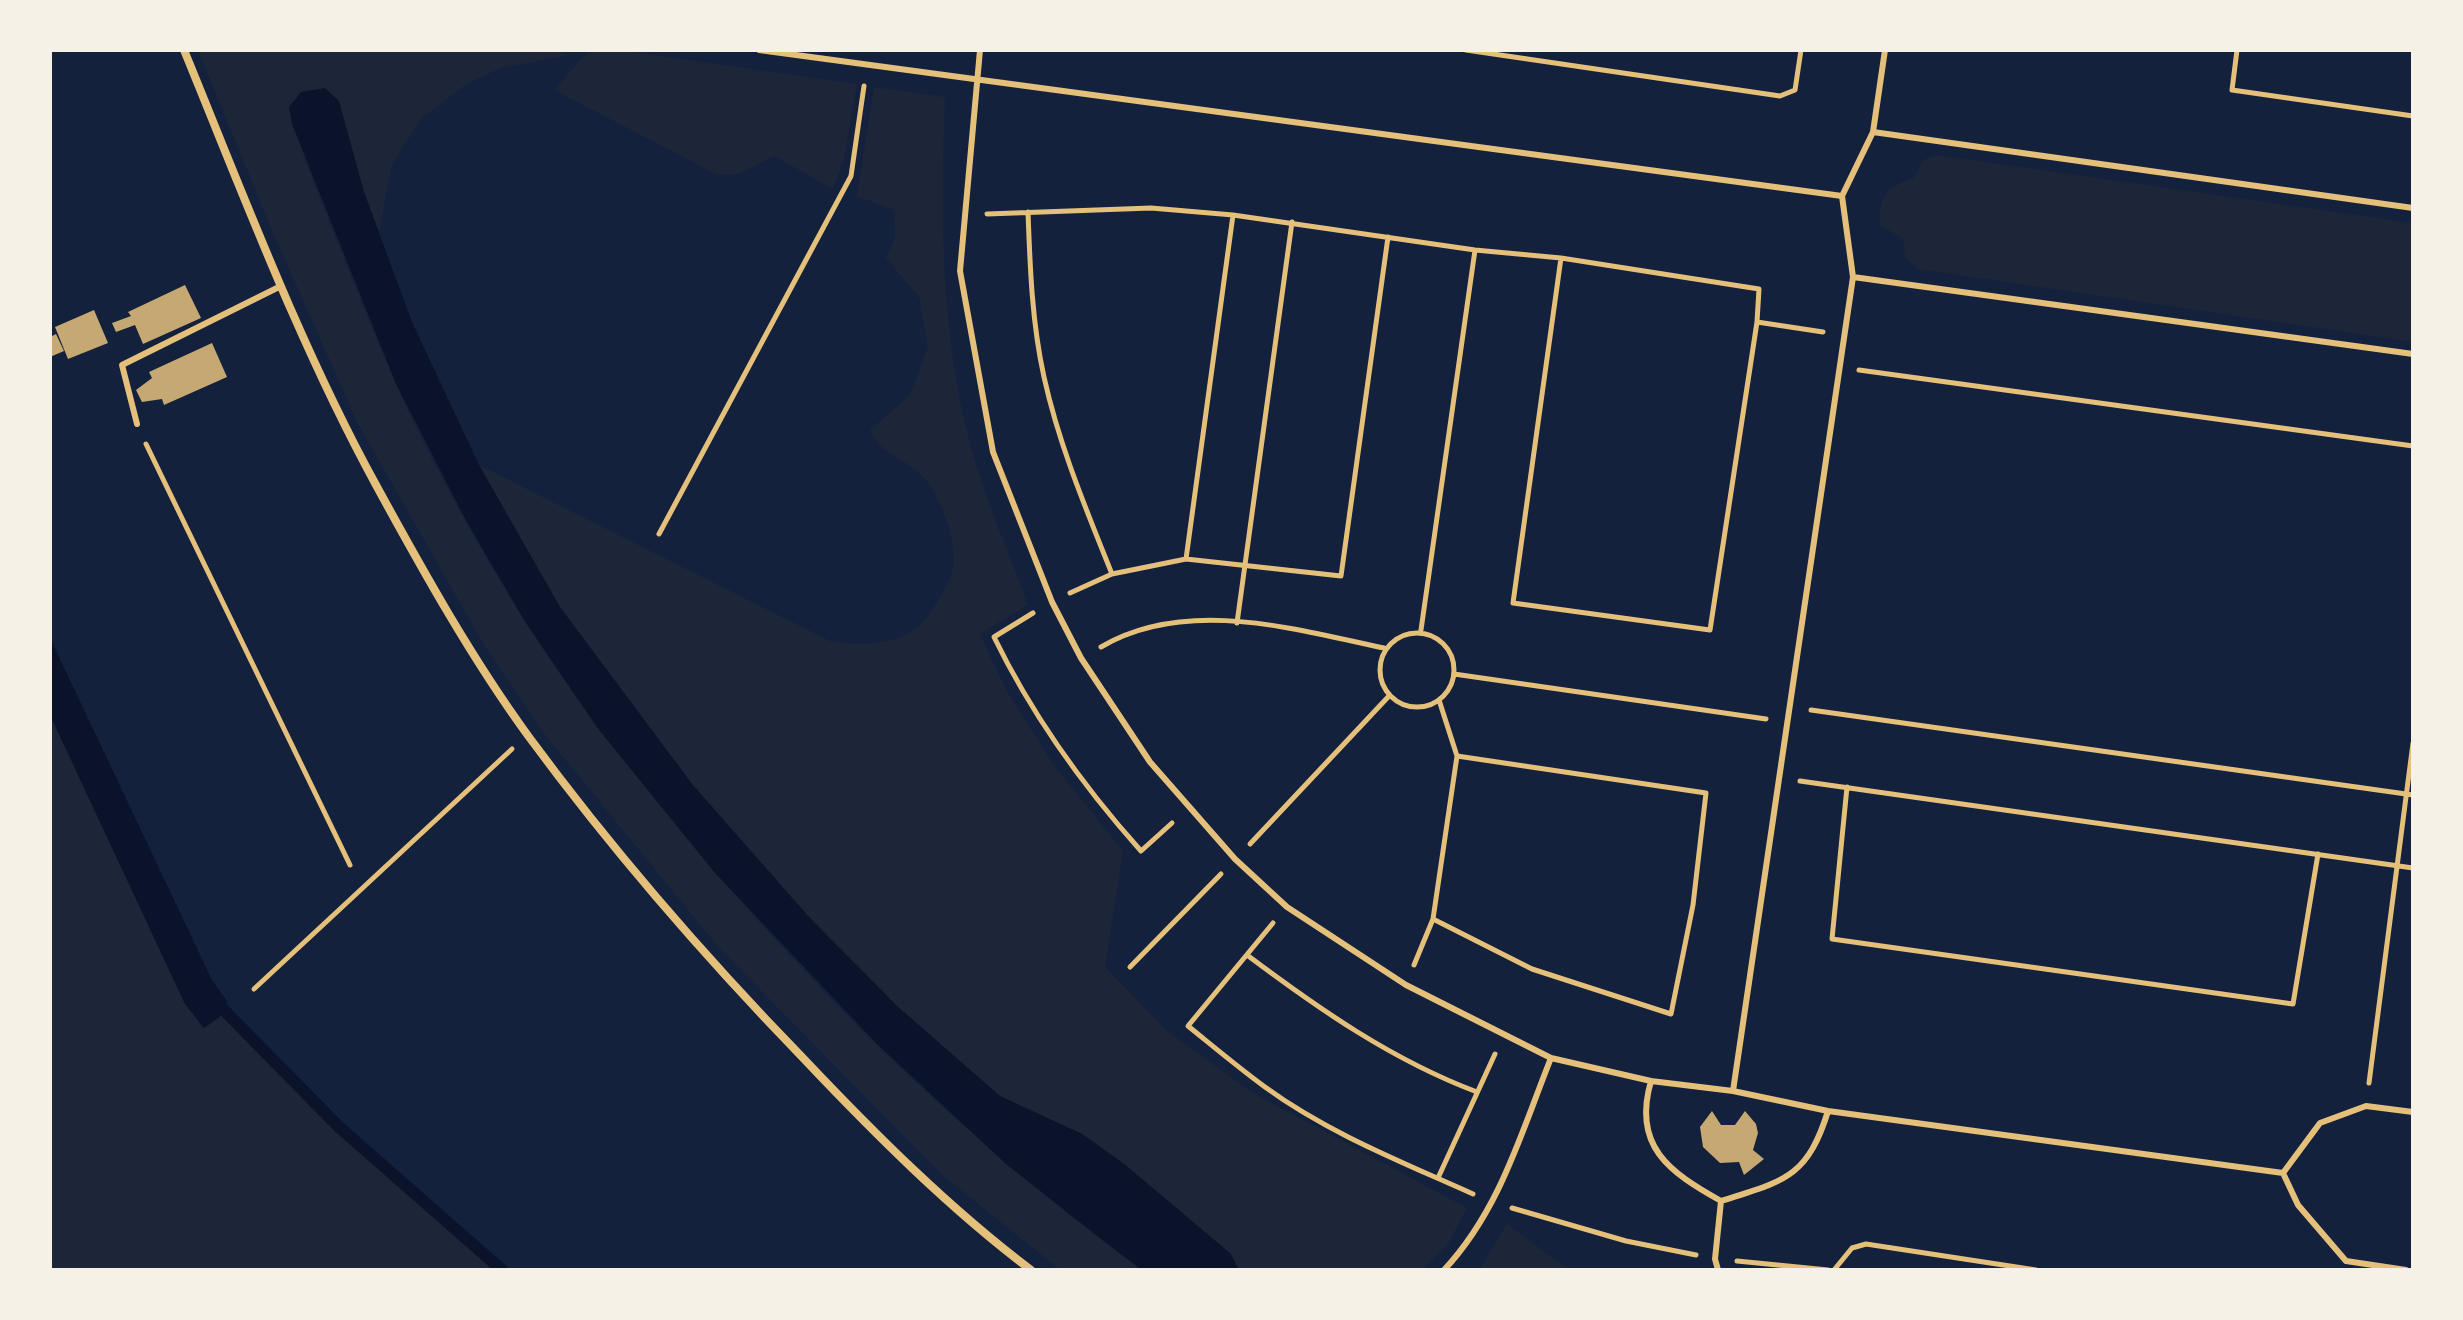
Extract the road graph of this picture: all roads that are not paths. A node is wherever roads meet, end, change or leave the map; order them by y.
1 (184, 50) edge
2 (759, 50) edge
3 (980, 50) edge
4 (1885, 50) edge
5 (975, 77) junction
6 (1873, 132) junction
7 (1842, 196) junction
8 (2413, 208) edge
9 (1853, 277) junction
10 (281, 286) junction
11 (2413, 354) edge
12 (137, 424) road end
13 (1551, 1058) junction
14 (1651, 1081) junction
15 (1733, 1091) junction
16 (1828, 1111) junction
17 (2413, 1112) edge
18 (2283, 1173) junction
19 (1721, 1201) junction
20 (1031, 1270) edge
21 (1444, 1270) edge
22 (1718, 1270) edge
23 (2406, 1270) edge

1 - 10 street
2 - 5 lane
3 - 5 lane
4 - 6 lane
5 - 7 lane
5 - 13 lane
6 - 7 lane
6 - 8 lane
7 - 9 lane
9 - 11 lane
9 - 15 lane
10 - 12 lane
10 - 20 street
13 - 14 lane
13 - 21 lane
14 - 15 lane
14 - 19 lane
15 - 16 lane
16 - 18 lane
16 - 19 lane
17 - 18 lane
18 - 23 lane
19 - 22 lane

